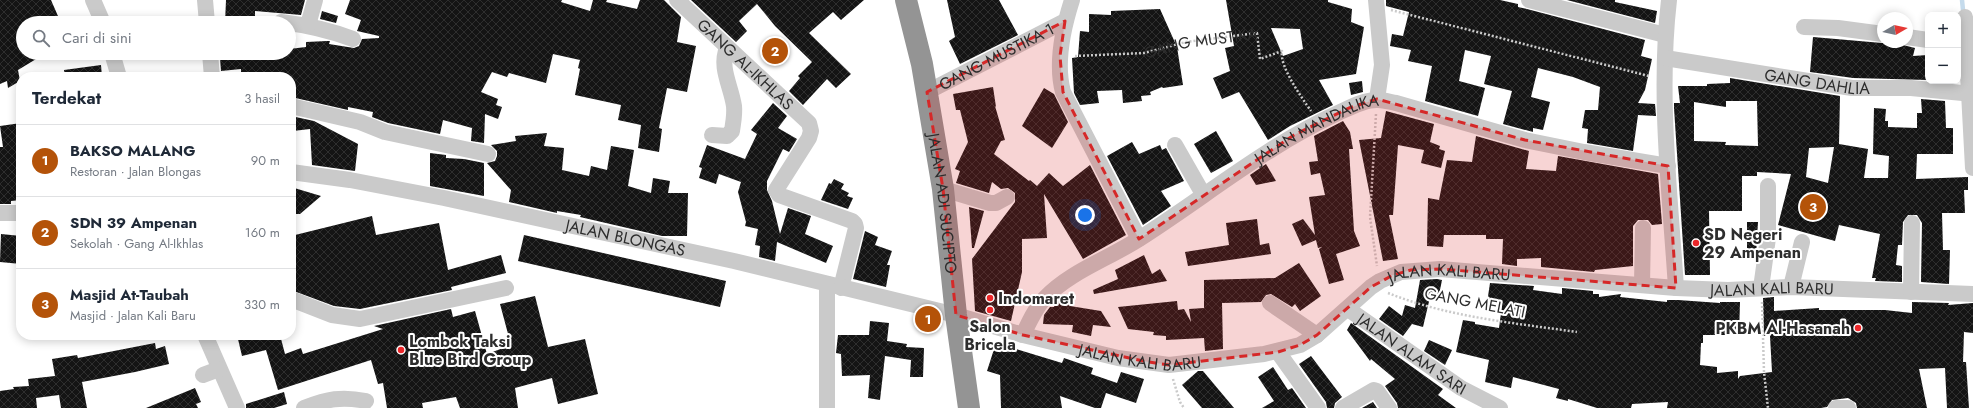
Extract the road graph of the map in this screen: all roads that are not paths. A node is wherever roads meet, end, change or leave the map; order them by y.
1 (92, 0) edge
2 (205, 0) edge
3 (315, 0) edge
4 (677, 0) edge
5 (906, 0) edge
6 (1072, 0) edge
7 (1529, 0) edge
8 (1669, 0) edge
9 (1377, 3) edge
10 (100, 16) edge
11 (206, 16) edge
12 (1965, 17) dead end
13 (1065, 21) junction
14 (296, 24) edge
15 (308, 25) junction
16 (1804, 27) dead end
17 (1877, 33) edge
18 (1665, 35) junction
19 (1913, 38) edge
20 (353, 39) dead end
21 (1925, 40) edge
22 (1963, 44) edge
23 (728, 48) junction
24 (1665, 58) junction
25 (114, 60) edge
26 (211, 60) edge
27 (118, 72) edge
28 (212, 72) edge
29 (927, 92) junction
30 (1972, 94) edge
31 (1377, 99) junction
32 (296, 107) edge
33 (712, 135) dead end
34 (1175, 145) dead end
35 (488, 154) dead end
36 (1668, 166) junction
37 (1973, 168) edge
38 (296, 173) edge
39 (1768, 186) dead end
40 (943, 189) junction
41 (1203, 194) junction
42 (1007, 197) dead end
43 (0, 213) edge
44 (16, 213) edge
45 (1912, 223) dead end
46 (1643, 228) dead end
47 (1139, 239) junction
48 (1802, 242) dead end
49 (1642, 285) junction
50 (834, 286) junction
51 (1791, 287) junction
52 (506, 288) dead end
53 (1676, 288) junction
54 (1761, 288) junction
55 (1911, 292) junction
56 (1973, 294) edge
57 (296, 301) edge
58 (1270, 303) dead end
59 (1348, 309) junction
60 (956, 315) junction
61 (1023, 335) junction
62 (1317, 335) junction
63 (207, 340) edge
64 (1278, 352) junction
65 (219, 368) junction
66 (203, 375) dead end
67 (366, 401) dead end
68 (237, 408) edge
69 (304, 408) edge
70 (826, 408) edge
71 (970, 408) edge
72 (1318, 408) edge
73 (1343, 408) edge
74 (1389, 408) edge
75 (1500, 408) edge
76 (1836, 408) edge
77 (1848, 408) edge

1 - 10 street
2 - 11 street
3 - 15 street
4 - 23 street, GANG AL-IKHLAS
5 - 29 highway, JALAN ADI SUCIPTO
6 - 13 street
7 - 18 street
8 - 18 street
9 - 31 street
12 - 22 street
13 - 29 street, GANG MUSTIKA 1
13 - 47 street
14 - 15 street
15 - 20 street
16 - 17 street
18 - 24 street
19 - 21 street
22 - 30 street
23 - 33 street
23 - 50 street, GANG AL-IKHLAS
24 - 30 street, GANG DAHLIA
24 - 36 street
25 - 27 street
26 - 28 street
29 - 40 highway, JALAN ADI SUCIPTO
30 - 37 street
31 - 36 street, JALAN MANDALIKA
31 - 41 street, JALAN MANDALIKA
32 - 35 street
34 - 41 street
36 - 53 street
38 - 50 street, JALAN BLONGAS
39 - 54 street
40 - 42 street
40 - 60 highway, JALAN ADI SUCIPTO
41 - 47 street, JALAN MANDALIKA
43 - 44 street
45 - 55 street
46 - 49 street
47 - 61 street, JALAN MANDALIKA
48 - 51 street
49 - 53 street, JALAN KALI BARU
49 - 59 street, JALAN KALI BARU
50 - 60 street, JALAN BLONGAS
50 - 70 street
51 - 54 street, JALAN KALI BARU
51 - 55 street, JALAN KALI BARU
52 - 57 street
53 - 54 street, JALAN KALI BARU
55 - 56 street, JALAN KALI BARU
58 - 62 street
59 - 62 street, JALAN KALI BARU
59 - 75 street, JALAN ALAM SARI
60 - 61 street, JALAN KALI BARU
60 - 71 highway, JALAN ADI SUCIPTO
61 - 64 street, JALAN KALI BARU
62 - 64 street, JALAN KALI BARU
63 - 65 street
64 - 72 street
65 - 66 street
65 - 68 street
67 - 69 street
73 - 74 street
76 - 77 street

